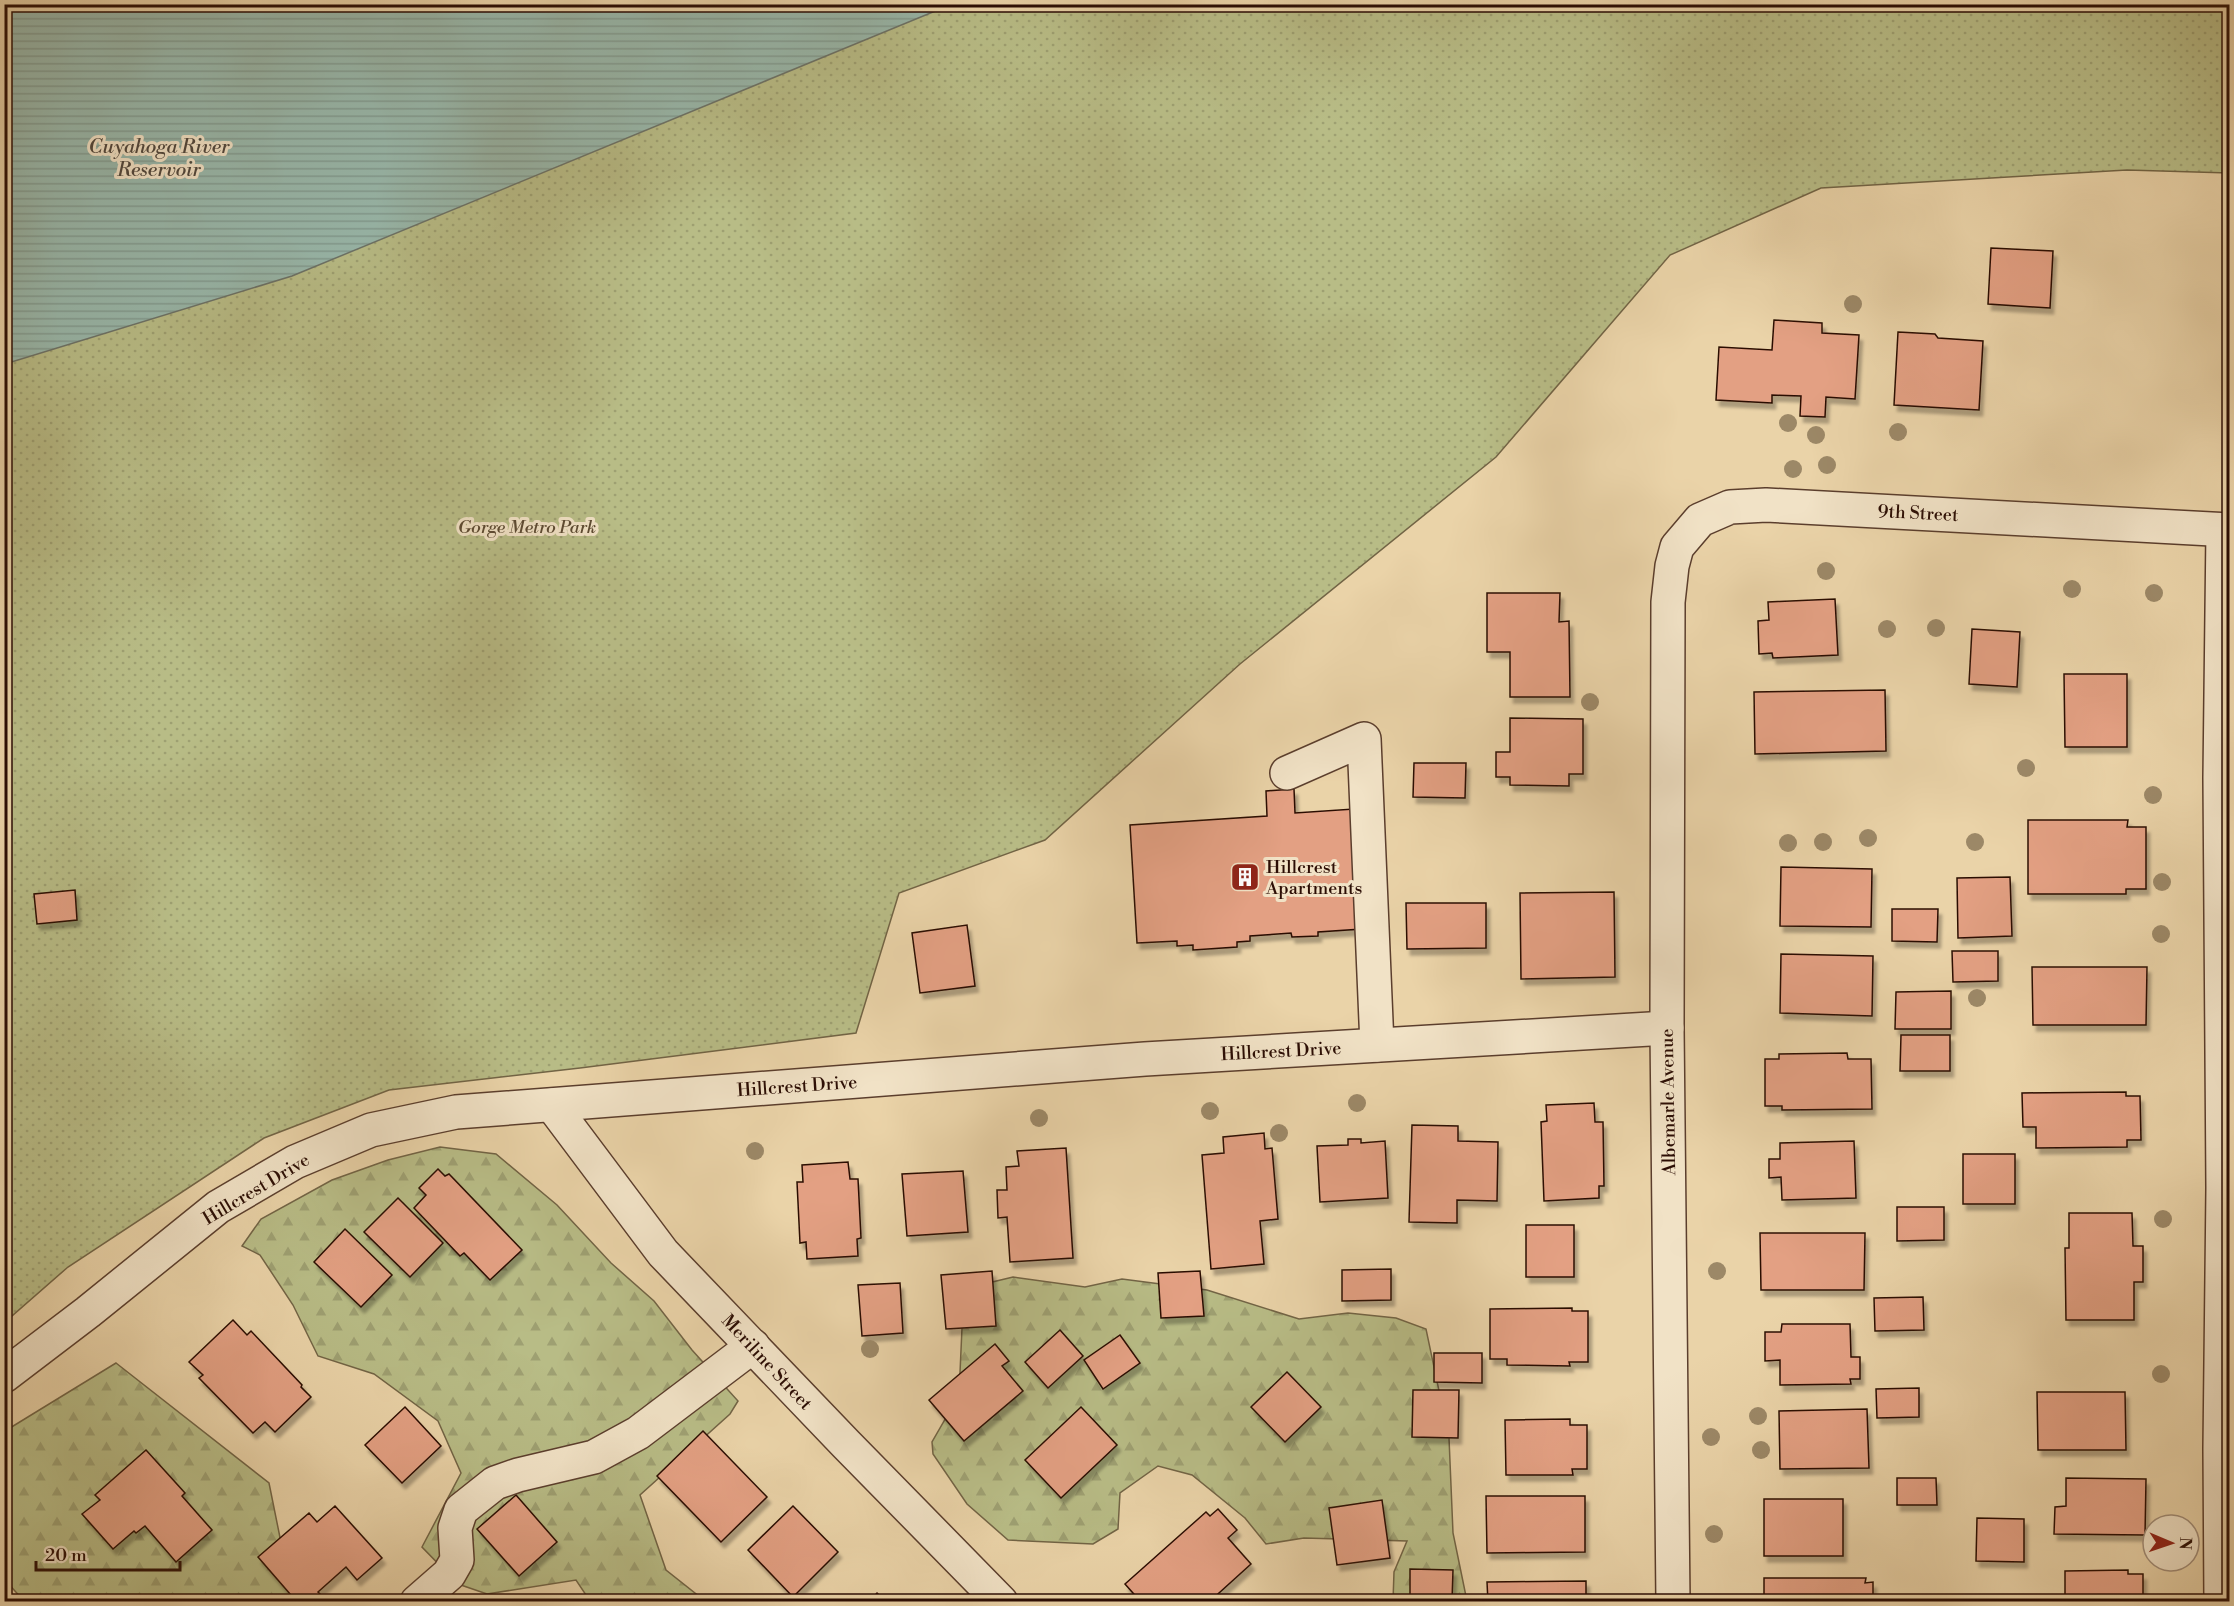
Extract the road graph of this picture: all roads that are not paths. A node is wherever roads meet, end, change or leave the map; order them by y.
1 (2226, 530) edge
2 (1668, 602) joint
3 (1287, 773) dead end
4 (1667, 1028) junction
5 (1377, 1046) junction
6 (552, 1105) junction
7 (753, 1346) junction
8 (4, 1376) edge
9 (417, 1602) edge
10 (1001, 1602) edge
11 (1673, 1602) edge
12 (2221, 1602) edge

1 - 2 street, 9th Street
1 - 12 street
2 - 4 street, Albemarle Avenue
3 - 5 street
4 - 5 street, Hillcrest Drive
4 - 11 street, Albemarle Avenue
5 - 6 street, Hillcrest Drive
6 - 7 street, Meriline Street
6 - 8 street, Hillcrest Drive
7 - 9 street
7 - 10 street, Meriline Street

